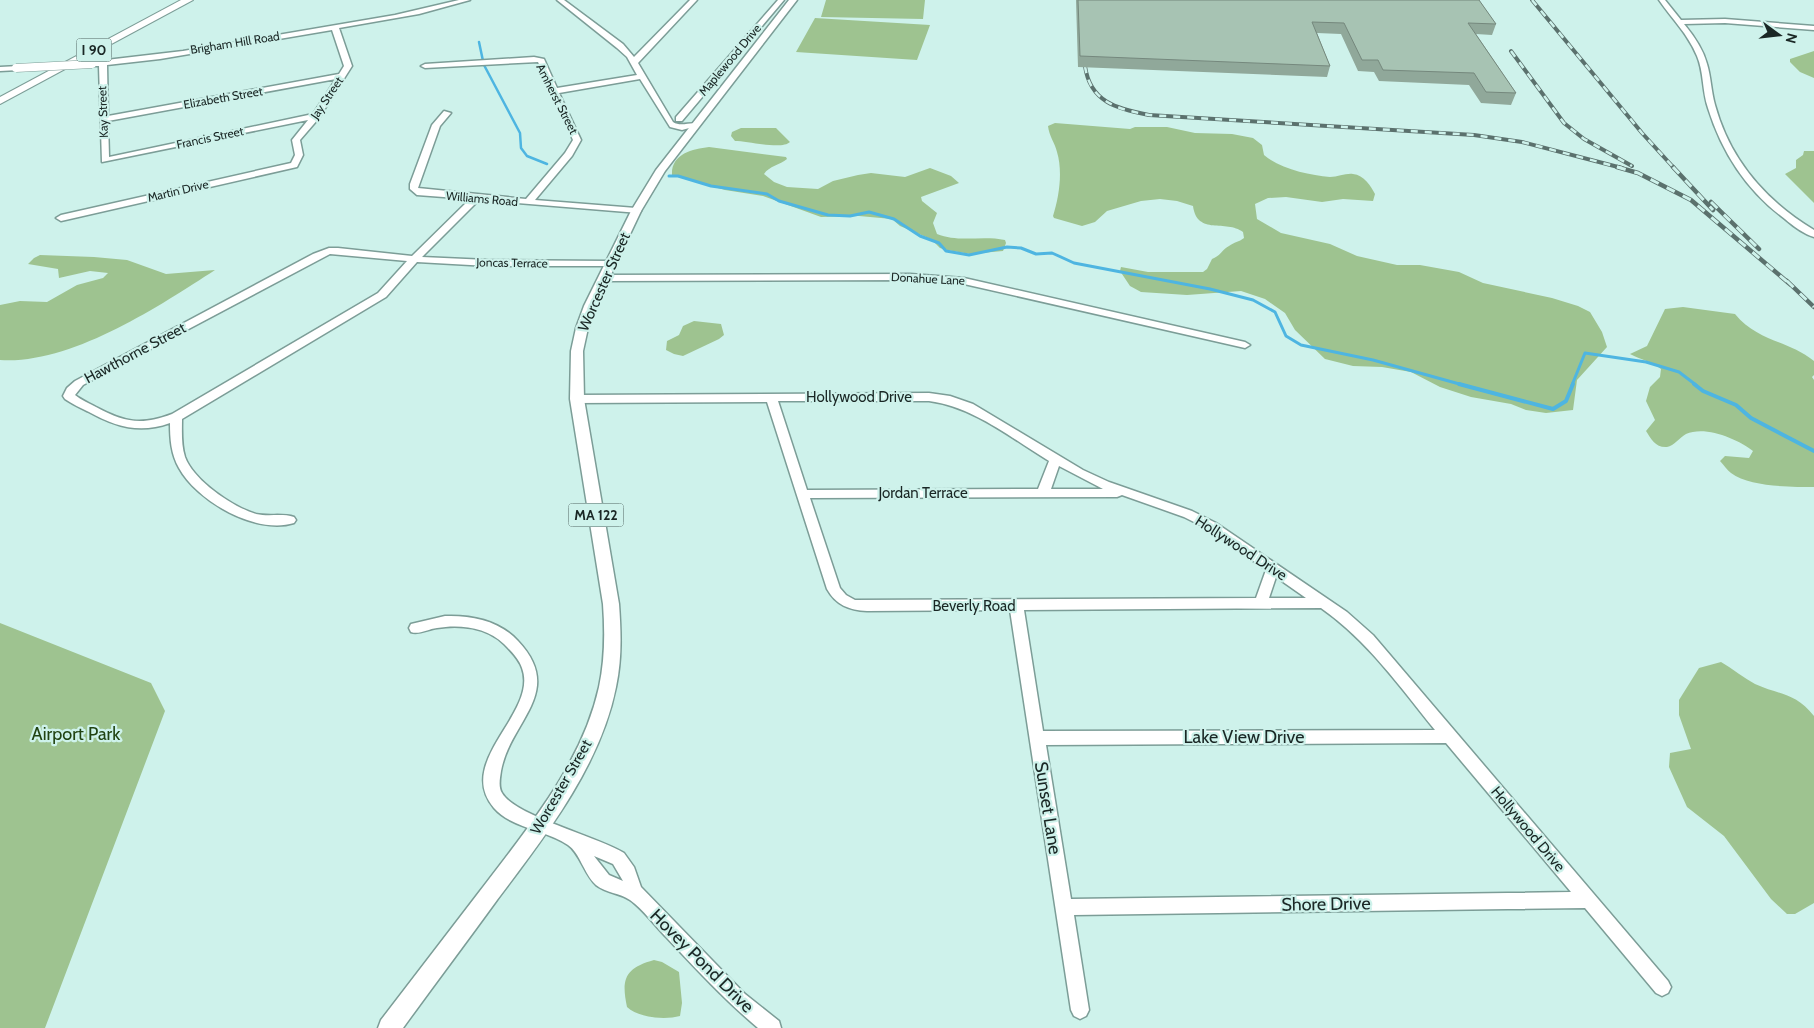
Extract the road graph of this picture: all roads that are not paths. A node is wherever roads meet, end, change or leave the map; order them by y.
1 (169, 0) edge
2 (188, 0) edge
3 (468, 0) edge
4 (560, 0) edge
5 (694, 0) edge
6 (781, 0) edge
7 (793, 0) edge
8 (1662, 0) edge
9 (1678, 22) junction
10 (335, 27) junction
11 (1814, 28) edge
12 (634, 62) junction
13 (103, 64) junction
14 (425, 66) dead end
15 (0, 69) edge
16 (342, 76) junction
17 (642, 76) junction
18 (0, 89) edge
19 (555, 90) junction
20 (0, 101) edge
21 (446, 113) dead end
22 (663, 114) junction
23 (316, 116) junction
24 (104, 119) junction
25 (679, 119) junction
26 (696, 125) junction
27 (105, 160) joint
28 (294, 165) joint
29 (476, 198) junction
30 (528, 202) junction
31 (636, 212) junction
32 (62, 218) dead end
33 (1814, 234) edge
34 (414, 259) junction
35 (611, 264) junction
36 (604, 278) junction
37 (1245, 345) dead end
38 (770, 398) junction
39 (577, 399) junction
40 (176, 417) junction
41 (1055, 461) junction
42 (1044, 493) junction
43 (1127, 493) junction
44 (802, 494) junction
45 (290, 520) dead end
46 (1273, 568) junction
47 (1261, 603) junction
48 (1323, 603) junction
49 (1016, 605) junction
50 (416, 628) dead end
51 (1450, 736) junction
52 (1037, 738) junction
53 (542, 825) junction
54 (576, 842) junction
55 (634, 892) junction
56 (1588, 900) junction
57 (1064, 907) junction
58 (1662, 987) dead end
59 (1080, 1010) dead end
60 (389, 1028) edge
61 (772, 1028) edge

1 - 18 highway, I 90
2 - 20 highway, I 90
3 - 10 street, Brigham Hill Road
4 - 12 street
5 - 12 street
6 - 25 street, Maplewood Drive
7 - 26 main road, Worcester Street / MA 122
8 - 9 street
9 - 11 street
9 - 33 street
10 - 13 street, Brigham Hill Road
10 - 16 street, Jay Street
12 - 17 street
13 - 15 street, Brigham Hill Road, bridge
13 - 24 street, Kay Street
14 - 19 street, Amherst Street
16 - 23 street, Jay Street
16 - 24 street, Elizabeth Street
17 - 19 street
17 - 22 street
19 - 30 street, Amherst Street
21 - 29 street, Williams Road
22 - 25 street
22 - 26 street
23 - 27 street, Francis Street
23 - 28 street, Jay Street
24 - 27 street, Kay Street
25 - 26 street
26 - 31 main road, Worcester Street / MA 122
28 - 32 street, Martin Drive
29 - 30 street, Williams Road
29 - 34 street, Hawthorne Street
30 - 31 street, Williams Road
31 - 35 main road, Worcester Street / MA 122
34 - 35 street, Joncas Terrace
34 - 40 street, Hawthorne Street
34 - 40 street, Hawthorne Street
35 - 36 main road, Worcester Street / MA 122
36 - 37 street, Donahue Lane
36 - 39 main road, Worcester Street / MA 122
38 - 39 street, Hollywood Drive
38 - 41 street, Hollywood Drive
38 - 44 street, Beverly Road
39 - 53 main road, Worcester Street / MA 122
40 - 45 street
41 - 42 street
41 - 43 street, Hollywood Drive
42 - 43 street, Jordan Terrace
42 - 44 street, Jordan Terrace
43 - 46 street, Hollywood Drive
44 - 49 street, Beverly Road
46 - 47 street
46 - 48 street, Hollywood Drive
47 - 48 street, Beverly Road
47 - 49 street, Beverly Road
48 - 51 street, Hollywood Drive
49 - 52 street, Sunset Lane
50 - 53 street, Hovey Pond Drive
51 - 52 street, Lake View Drive
51 - 56 street, Hollywood Drive
52 - 57 street, Sunset Lane
53 - 54 street, Hovey Pond Drive
53 - 60 main road, Worcester Street / MA 122
54 - 55 street, Hovey Pond Drive
54 - 55 street, Hovey Pond Drive
55 - 61 street, Hovey Pond Drive
56 - 57 street, Shore Drive
56 - 58 street, Hollywood Drive
57 - 59 street, Sunset Lane

